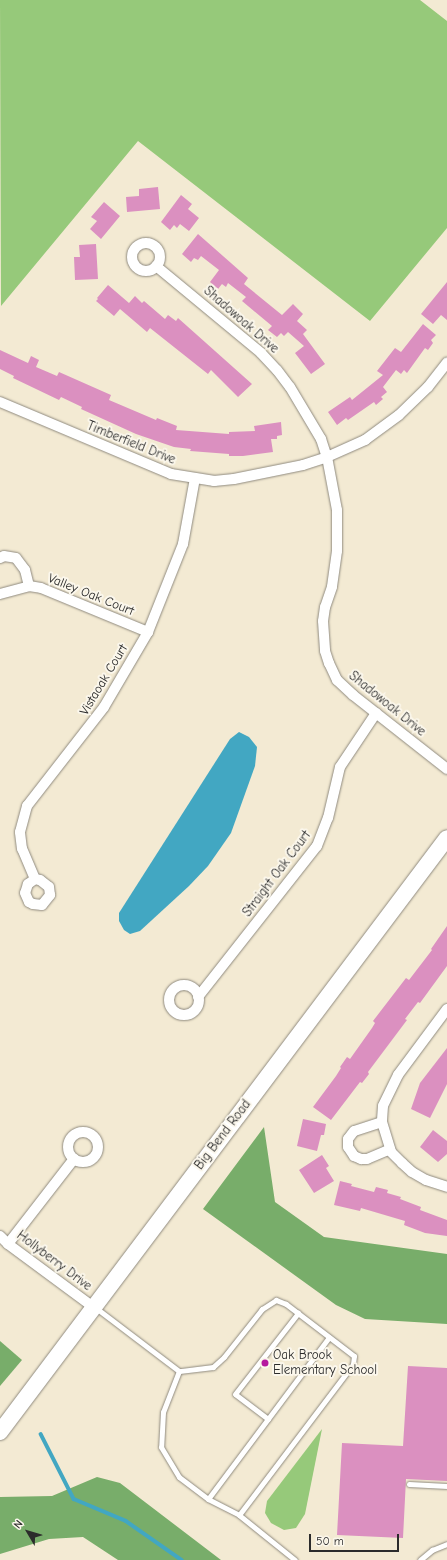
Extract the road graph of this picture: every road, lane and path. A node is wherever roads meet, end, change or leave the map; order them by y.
1 (156, 266) dead end
2 (447, 363) edge
3 (0, 402) edge
4 (327, 457) junction
5 (195, 478) junction
6 (0, 558) edge
7 (29, 586) junction
8 (0, 594) edge
9 (148, 632) junction
10 (376, 713) junction
11 (447, 769) edge
12 (447, 838) edge
13 (35, 879) dead end
14 (198, 996) dead end
15 (447, 1009) edge
16 (382, 1122) junction
17 (390, 1149) junction
18 (74, 1159) dead end
19 (447, 1187) edge
20 (0, 1236) edge
21 (8, 1244) junction
22 (93, 1307) junction
23 (298, 1313) junction
24 (329, 1337) junction
25 (178, 1371) junction
26 (268, 1419) junction
27 (2, 1429) edge
28 (409, 1484) dead end
29 (447, 1486) edge
30 (208, 1498) junction
31 (238, 1515) junction
32 (447, 1544) edge
33 (295, 1560) edge
34 (420, 1560) edge

1 - 4 street, Shadowoak Drive
2 - 4 street, Timberfield Drive
3 - 5 street, Timberfield Drive
4 - 5 street, Timberfield Drive
4 - 10 street, Shadowoak Drive
5 - 9 street, Vistaoak Court
6 - 7 street
7 - 8 street, Valley Oak Court
7 - 9 street, Valley Oak Court
9 - 13 street, Vistaoak Court
10 - 11 street, Shadowoak Drive
10 - 14 street, Straight Oak Court
12 - 22 main road, Big Bend Road
15 - 16 street
16 - 17 street
16 - 17 street
17 - 19 street
18 - 21 street
20 - 21 street, Hollyberry Drive
21 - 22 street, Hollyberry Drive
22 - 25 lane
22 - 27 main road, Big Bend Road
23 - 24 lane
23 - 25 lane
23 - 26 lane
24 - 26 lane
24 - 31 lane
25 - 30 lane
26 - 30 lane
28 - 29 lane
30 - 31 lane
31 - 33 lane
32 - 34 lane

